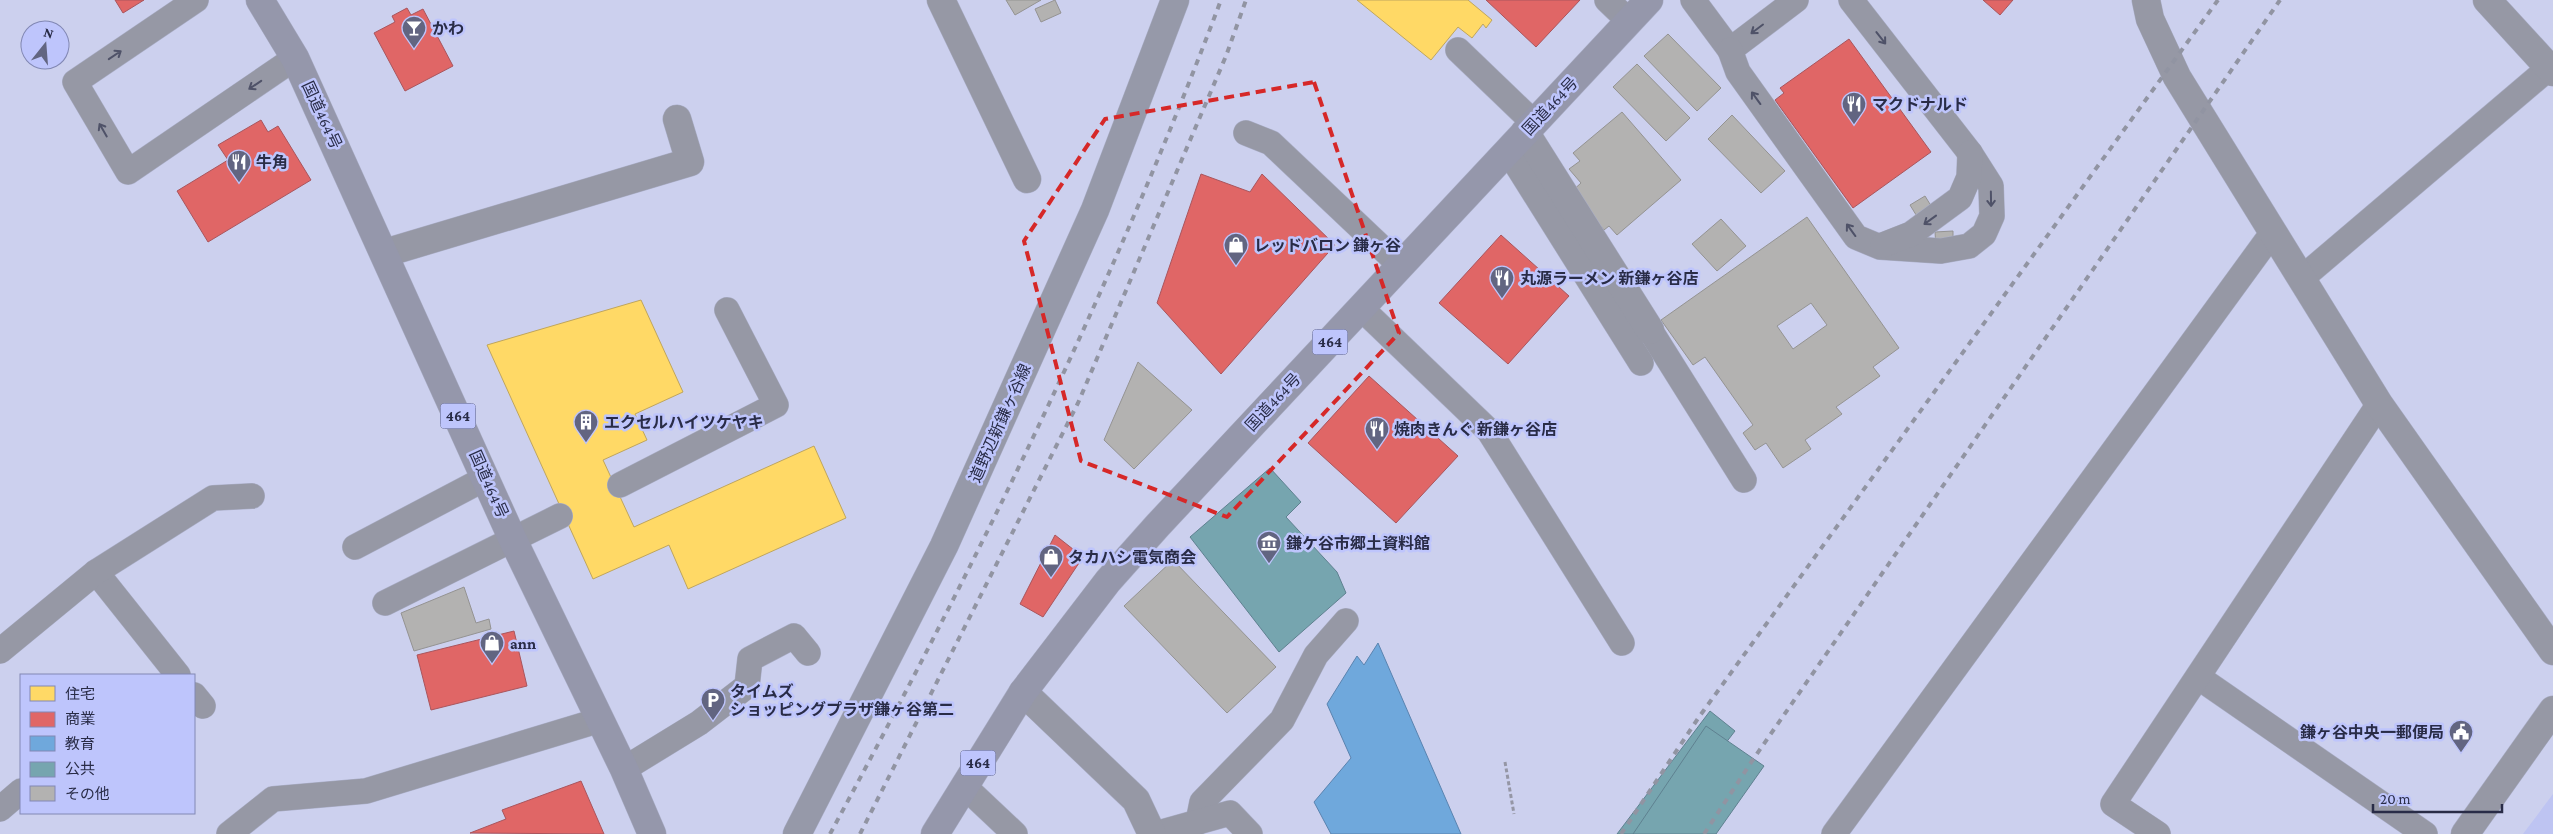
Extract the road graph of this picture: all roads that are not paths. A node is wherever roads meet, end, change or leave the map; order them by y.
1 (196, 0) edge
2 (260, 0) edge
3 (941, 0) edge
4 (1175, 0) edge
5 (1607, 0) edge
6 (1649, 0) edge
7 (1693, 0) edge
8 (1796, 0) edge
9 (1851, 0) edge
10 (2146, 0) edge
11 (2487, 0) edge
12 (1629, 21) junction
13 (1458, 50) dead end
14 (1730, 50) junction
15 (295, 58) junction
16 (2551, 70) edge
17 (677, 119) dead end
18 (1246, 133) dead end
19 (1522, 135) junction
20 (1970, 153) junction
21 (1026, 178) dead end
22 (2273, 232) junction
23 (1880, 247) junction
24 (385, 253) junction
25 (1402, 266) junction
26 (2302, 278) junction
27 (1362, 309) junction
28 (727, 310) dead end
29 (1650, 330) joint
30 (1641, 363) dead end
31 (2379, 404) junction
32 (486, 478) junction
33 (1744, 480) dead end
34 (620, 485) dead end
35 (252, 496) dead end
36 (560, 516) dead end
37 (513, 540) junction
38 (355, 546) dead end
39 (96, 572) junction
40 (385, 603) dead end
41 (1346, 621) dead end
42 (1622, 643) dead end
43 (0, 651) edge
44 (2553, 651) edge
45 (808, 653) dead end
46 (177, 674) edge
47 (2198, 678) junction
48 (1022, 692) junction
49 (2553, 710) edge
50 (600, 720) junction
51 (624, 769) junction
52 (964, 786) junction
53 (20, 792) edge
54 (0, 809) edge
55 (1198, 822) junction
56 (229, 834) edge
57 (652, 834) edge
58 (798, 834) edge
59 (935, 834) edge
60 (1016, 834) edge
61 (1154, 834) edge
62 (1250, 834) edge
63 (1834, 834) edge
64 (2158, 834) edge
65 (2425, 834) edge
66 (2465, 834) edge

15 -> 1 lane
2 - 15 highway, 国道464号 / 464
3 - 21 street
4 - 58 street, 道野辺新鎌ヶ谷線
5 - 12 lane
6 - 12 highway, 国道464号 / 464
7 - 14 lane
8 -> 14 lane
9 -> 20 lane
10 - 22 street
11 - 16 street
12 - 19 highway, 国道464号 / 464
13 - 19 lane
23 -> 14 lane
15 - 24 highway, 国道464号 / 464
16 - 26 lane
17 - 24 street
18 - 25 lane
19 - 25 highway, 国道464号 / 464
19 - 29 street
19 - 30 lane
20 -> 23 lane
20 -> 23 lane
22 - 26 street
22 - 63 lane
24 - 32 highway, 国道464号 / 464
25 - 27 highway, 国道464号 / 464
26 - 31 street
27 - 42 lane
27 - 48 highway, 国道464号 / 464
28 - 34 lane
29 - 33 lane
31 - 44 street
31 - 47 lane
32 - 37 highway, 国道464号 / 464
32 - 38 lane
35 - 39 lane
36 - 37 lane
37 - 40 lane
37 - 50 highway, 国道464号 / 464
39 - 43 lane
39 - 46 lane
41 - 55 lane
45 - 51 lane
47 - 64 lane
47 - 65 lane
48 - 52 highway, 国道464号 / 464
48 - 61 street
49 - 66 street
50 - 51 highway, 国道464号 / 464
50 - 56 lane
51 - 57 highway, 国道464号 / 464
52 - 59 highway, 国道464号 / 464
52 - 60 lane
53 - 54 lane
55 - 61 lane
55 - 62 lane

